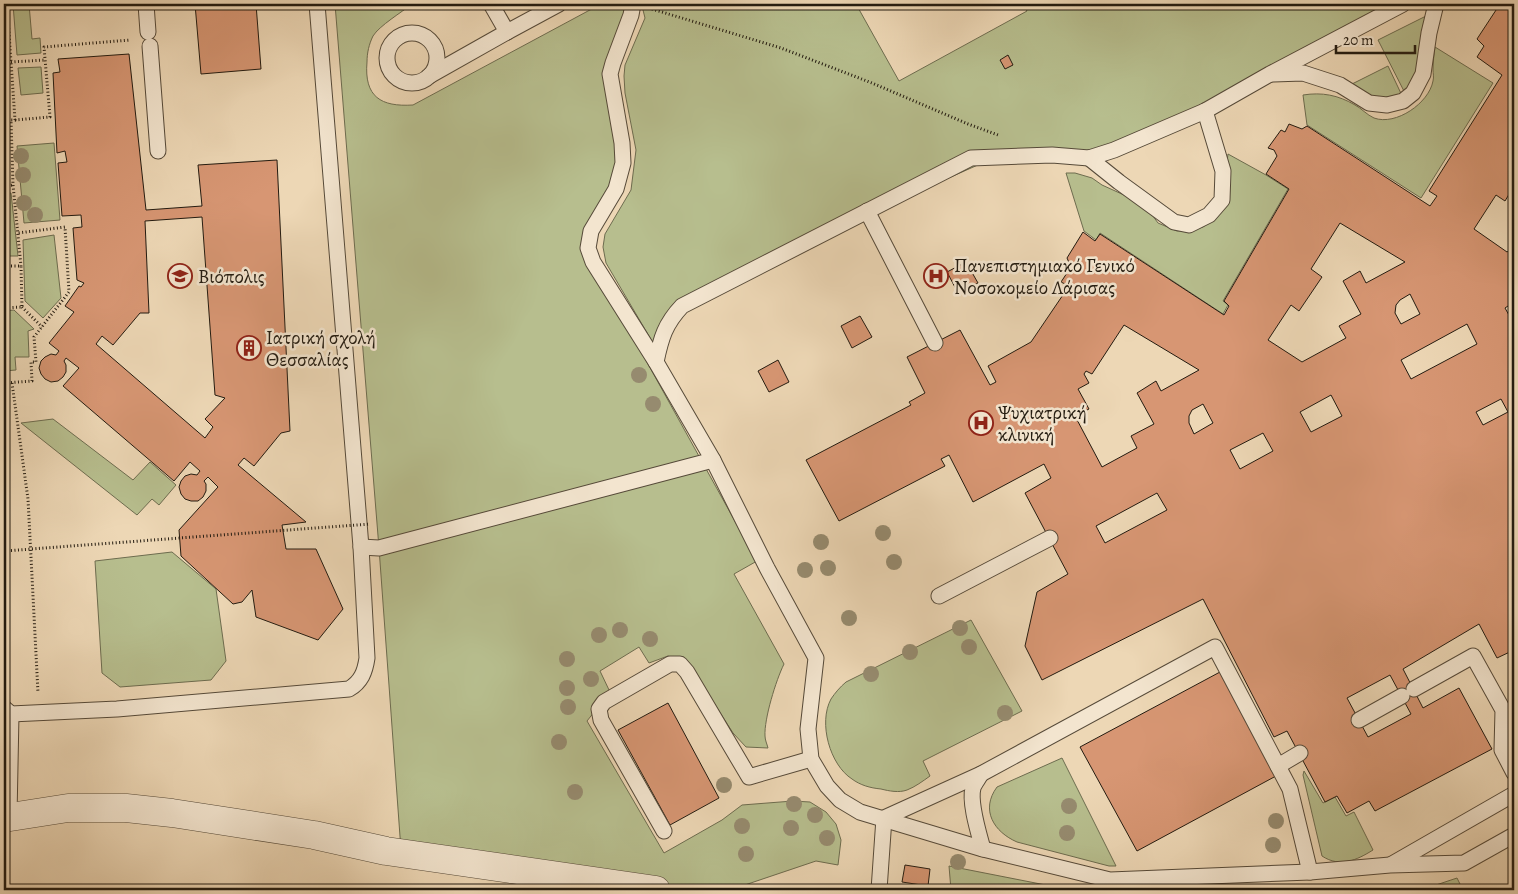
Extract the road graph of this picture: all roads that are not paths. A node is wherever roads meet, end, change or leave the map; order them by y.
1 (146, 4) edge
2 (317, 4) edge
3 (491, 4) edge
4 (559, 4) edge
5 (633, 4) edge
6 (1403, 4) edge
7 (1436, 4) edge
8 (506, 32) junction
9 (1270, 74) junction
10 (428, 77) dead end
11 (1205, 111) junction
12 (158, 151) dead end
13 (1089, 158) junction
14 (867, 212) junction
15 (934, 342) dead end
16 (656, 362) junction
17 (713, 460) junction
18 (1050, 538) dead end
19 (361, 547) junction
20 (939, 596) dead end
21 (8, 711) edge
22 (1359, 720) dead end
23 (1300, 753) dead end
24 (811, 759) junction
25 (1278, 766) junction
26 (1514, 773) edge
27 (981, 774) junction
28 (1514, 794) edge
29 (6, 817) edge
30 (884, 818) junction
31 (664, 831) dead end
32 (1514, 835) edge
33 (983, 849) junction
34 (1390, 865) junction
35 (1310, 872) junction
36 (656, 890) edge
37 (879, 890) edge

1 - 12 lane
2 - 19 lane
3 - 8 lane
4 - 8 lane
5 - 16 lane
6 - 9 lane
7 - 9 lane
8 - 10 lane
9 - 11 lane
11 - 13 lane
11 - 13 lane
13 - 14 lane
14 - 15 lane
14 - 16 lane
16 - 17 lane
17 - 19 lane
17 - 24 lane
18 - 20 lane
19 - 21 lane
21 - 29 lane
22 - 26 lane
23 - 25 lane
24 - 30 lane
24 - 31 lane
25 - 27 lane
25 - 35 lane
27 - 30 lane
27 - 33 lane
28 - 34 lane
29 - 36 street
30 - 33 lane
30 - 37 lane
32 - 34 lane
33 - 35 lane
34 - 35 lane

